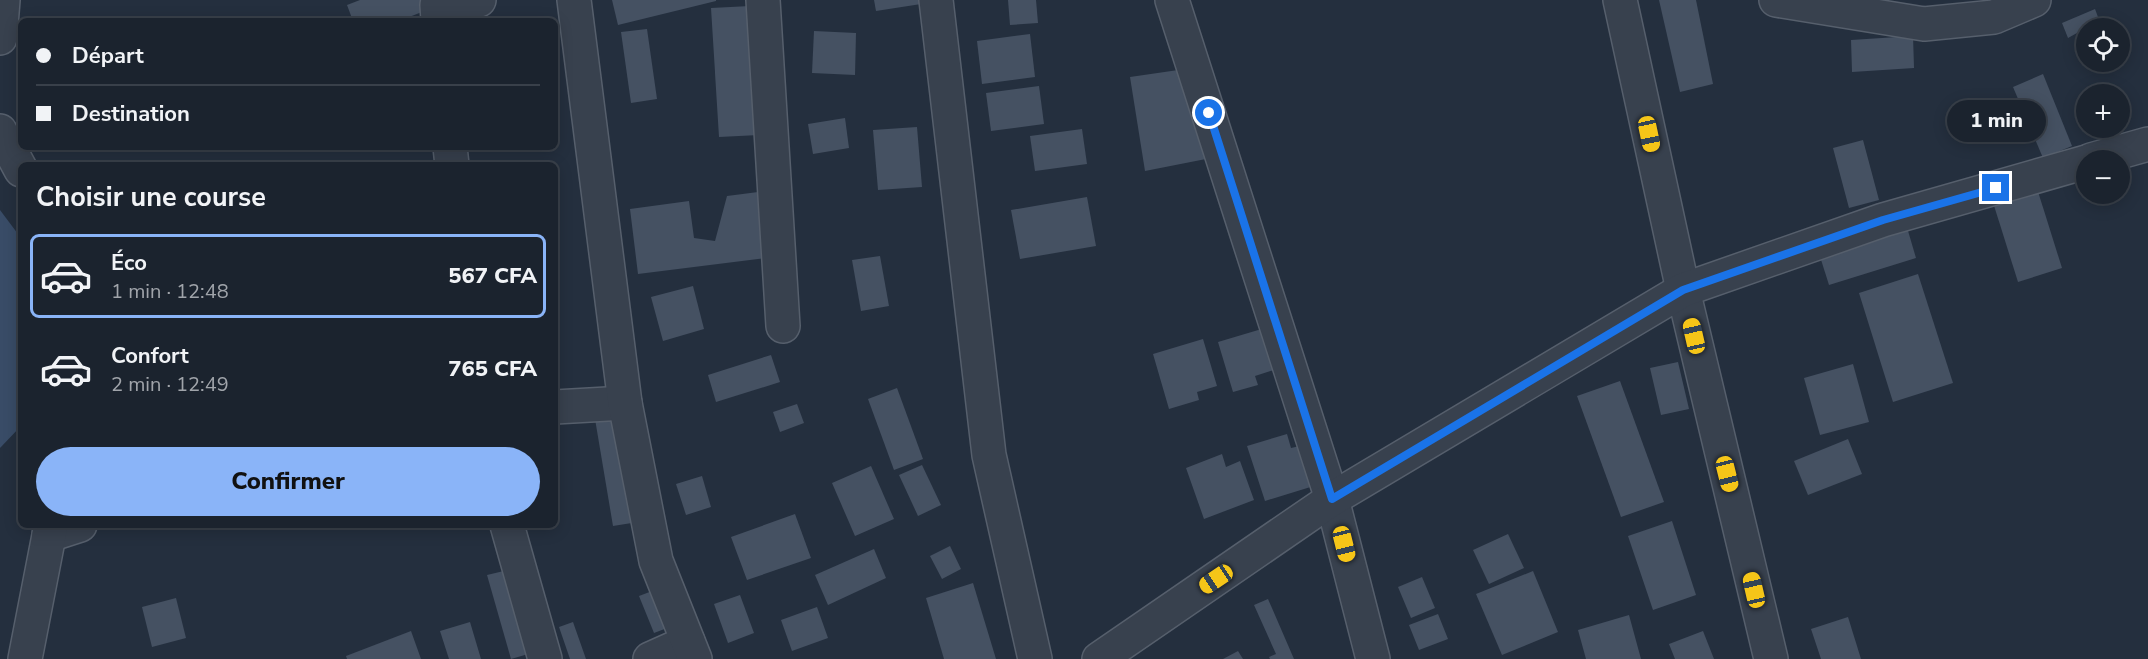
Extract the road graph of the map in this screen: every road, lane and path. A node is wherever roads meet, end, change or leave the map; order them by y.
1 (3, 0) edge
2 (479, 0) edge
3 (574, 0) edge
4 (763, 0) edge
5 (936, 0) edge
6 (1172, 0) edge
7 (1620, 0) edge
8 (1776, 0) edge
9 (2034, 0) edge
10 (438, 18) edge
11 (0, 38) edge
12 (0, 131) edge
13 (2148, 144) edge
14 (2127, 150) edge
15 (18, 164) edge
16 (2076, 165) edge
17 (1683, 290) junction
18 (783, 326) dead end
19 (625, 403) junction
20 (558, 407) edge
21 (1332, 499) junction
22 (60, 528) edge
23 (508, 528) edge
24 (691, 650) edge
25 (25, 659) edge
26 (545, 659) edge
27 (650, 659) edge
28 (1035, 659) edge
29 (1099, 659) edge
30 (1373, 659) edge
31 (1771, 659) edge

1 - 11 street
2 - 10 street
3 - 19 street
4 - 18 street
5 - 28 street
6 - 21 street
7 - 17 street
8 - 9 street
12 - 15 street
13 - 14 street
16 - 17 street
17 - 21 street
17 - 31 street
19 - 20 street
19 - 24 street
21 - 29 street
21 - 30 street
22 - 25 street
23 - 26 street
24 - 27 street

